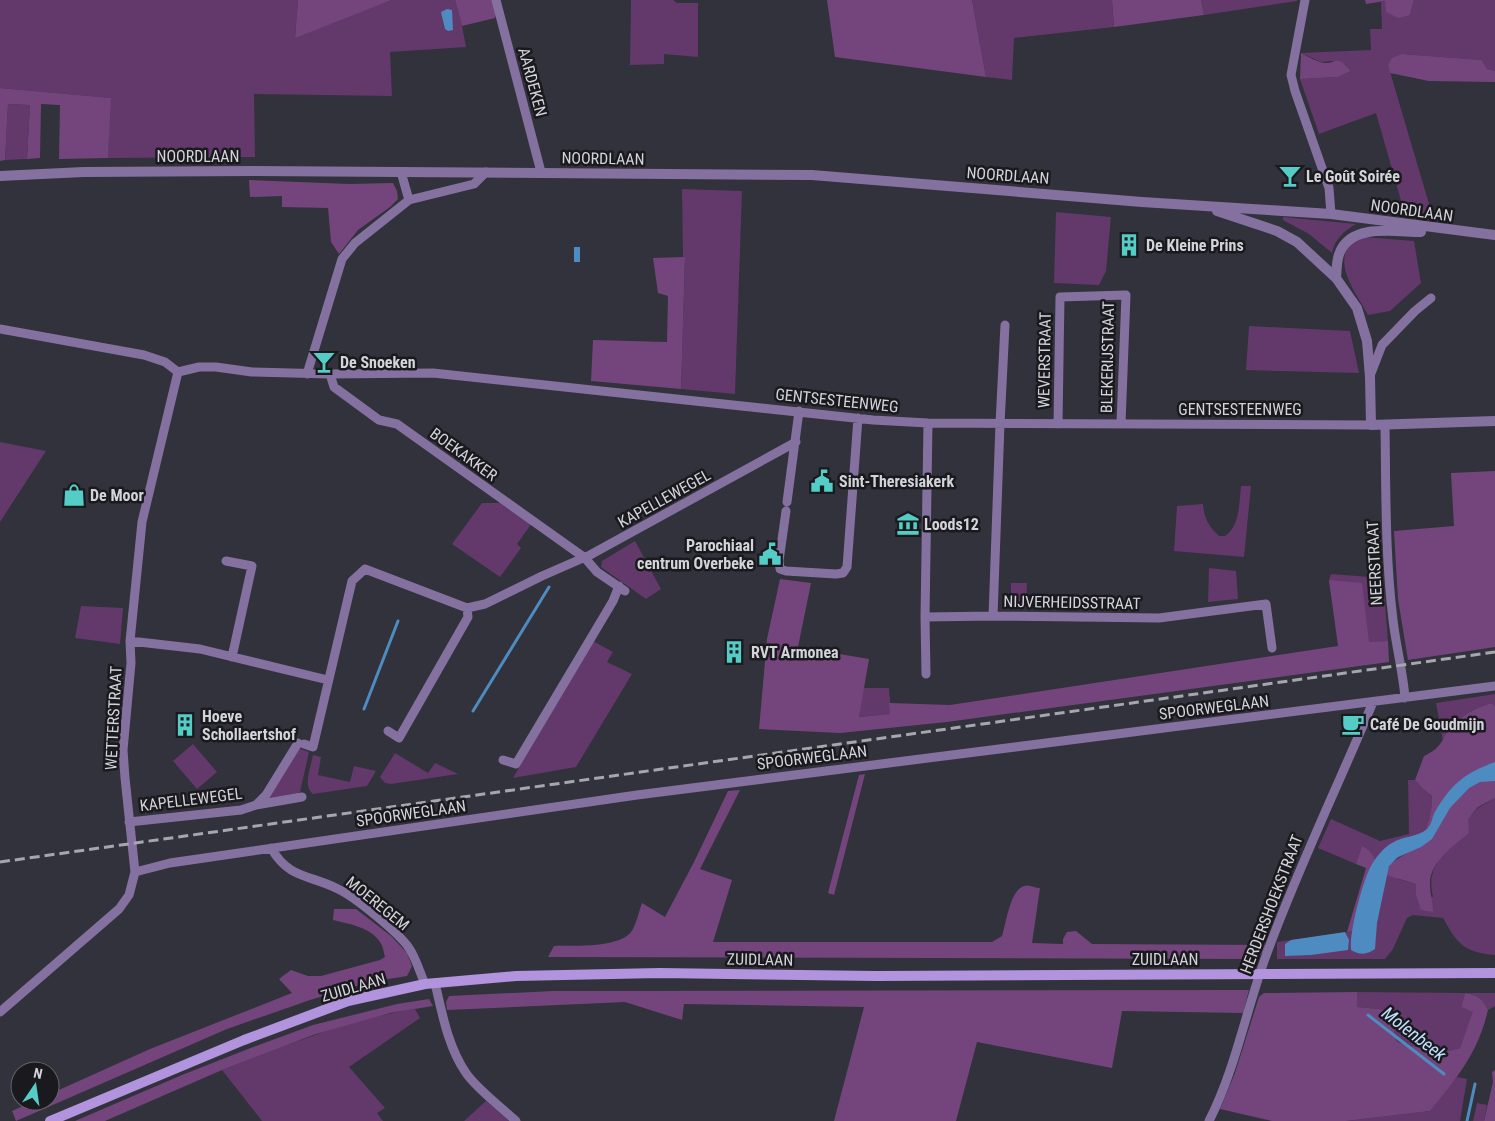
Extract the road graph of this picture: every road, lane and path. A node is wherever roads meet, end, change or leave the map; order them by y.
1 (496, 0) edge
2 (1304, 0) edge
3 (401, 172) junction
4 (486, 172) junction
5 (541, 172) junction
6 (0, 176) edge
7 (409, 200) junction
8 (1204, 206) junction
9 (1332, 214) junction
10 (1466, 232) junction
11 (1495, 235) edge
12 (1336, 278) junction
13 (1060, 297) joint
14 (1432, 298) dead end
15 (1005, 325) dead end
16 (0, 329) edge
17 (178, 372) junction
18 (307, 374) junction
19 (330, 374) junction
20 (1370, 377) junction
21 (799, 411) junction
22 (858, 418) junction
23 (1495, 421) edge
24 (928, 423) junction
25 (1121, 423) junction
26 (1000, 424) junction
27 (1058, 424) junction
28 (1371, 425) junction
29 (1385, 426) junction
30 (796, 442) junction
31 (788, 502) dead end
32 (786, 511) dead end
33 (584, 558) junction
34 (226, 560) dead end
35 (467, 608) junction
36 (993, 616) junction
37 (925, 617) junction
38 (130, 641) junction
39 (1272, 648) dead end
40 (232, 657) junction
41 (926, 674) dead end
42 (328, 680) junction
43 (1495, 686) edge
44 (1405, 698) junction
45 (1373, 702) junction
46 (388, 731) dead end
47 (503, 760) dead end
48 (302, 797) dead end
49 (256, 804) junction
50 (129, 822) junction
51 (271, 848) junction
52 (135, 872) junction
53 (1495, 973) edge
54 (1259, 974) junction
55 (430, 983) junction
56 (0, 1012) edge
57 (50, 1121) edge
58 (516, 1121) edge
59 (1209, 1121) edge

1 - 5 street, AARDEKEN
2 - 9 street
3 - 4 street, NOORDLAAN
3 - 6 street, NOORDLAAN
3 - 7 street
4 - 5 street, NOORDLAAN
4 - 7 street
5 - 8 street, NOORDLAAN
7 - 18 street
8 - 9 street, NOORDLAAN
8 - 12 street, NOORDLAAN
9 - 10 street, NOORDLAAN
10 - 11 street, NOORDLAAN
10 - 12 street, NOORDLAAN
12 - 20 street, NOORDLAAN
13 - 25 street, BLEKERIJSTRAAT
13 - 27 street, WEVERSTRAAT
14 - 20 street
15 - 26 street, NIJVERHEIDSSTRAAT
16 - 17 street
17 - 18 street, GENTSESTEENWEG
17 - 38 street, WETTERSTRAAT
18 - 19 street, GENTSESTEENWEG
19 - 21 street, GENTSESTEENWEG
19 - 33 street, BOEKAKKER
20 - 28 street, NOORDLAAN
21 - 22 street, GENTSESTEENWEG
21 - 30 street
22 - 24 street, GENTSESTEENWEG
22 - 32 street
23 - 29 street, GENTSESTEENWEG
24 - 26 street, GENTSESTEENWEG
24 - 37 street
25 - 27 street, GENTSESTEENWEG
25 - 28 street, GENTSESTEENWEG
26 - 27 street, GENTSESTEENWEG
26 - 36 street, NIJVERHEIDSSTRAAT
28 - 29 street, GENTSESTEENWEG
29 - 44 street, NEERSTRAAT
30 - 31 street
30 - 33 street, KAPELLEWEGEL
33 - 35 street, KAPELLEWEGEL
33 - 47 street
34 - 40 street
35 - 42 street, KAPELLEWEGEL
35 - 46 street
36 - 37 street
36 - 39 street, NIJVERHEIDSSTRAAT
37 - 41 street
38 - 40 street
38 - 50 street, WETTERSTRAAT
40 - 42 street
42 - 49 street, KAPELLEWEGEL
43 - 44 street, SPOORWEGLAAN
44 - 45 street, SPOORWEGLAAN
45 - 51 street, SPOORWEGLAAN
45 - 54 street, HERDERSHOEKSTRAAT
48 - 49 street, KAPELLEWEGEL
49 - 50 street, KAPELLEWEGEL
50 - 52 street, WETTERSTRAAT
51 - 52 street, SPOORWEGLAAN
51 - 55 street, MOEREGEM
52 - 56 street, WETTERSTRAAT
53 - 54 main road, ZUIDLAAN
54 - 55 main road, ZUIDLAAN
54 - 59 street, HERDERSHOEKSTRAAT
55 - 57 main road, ZUIDLAAN
55 - 58 street, MOEREGEM

